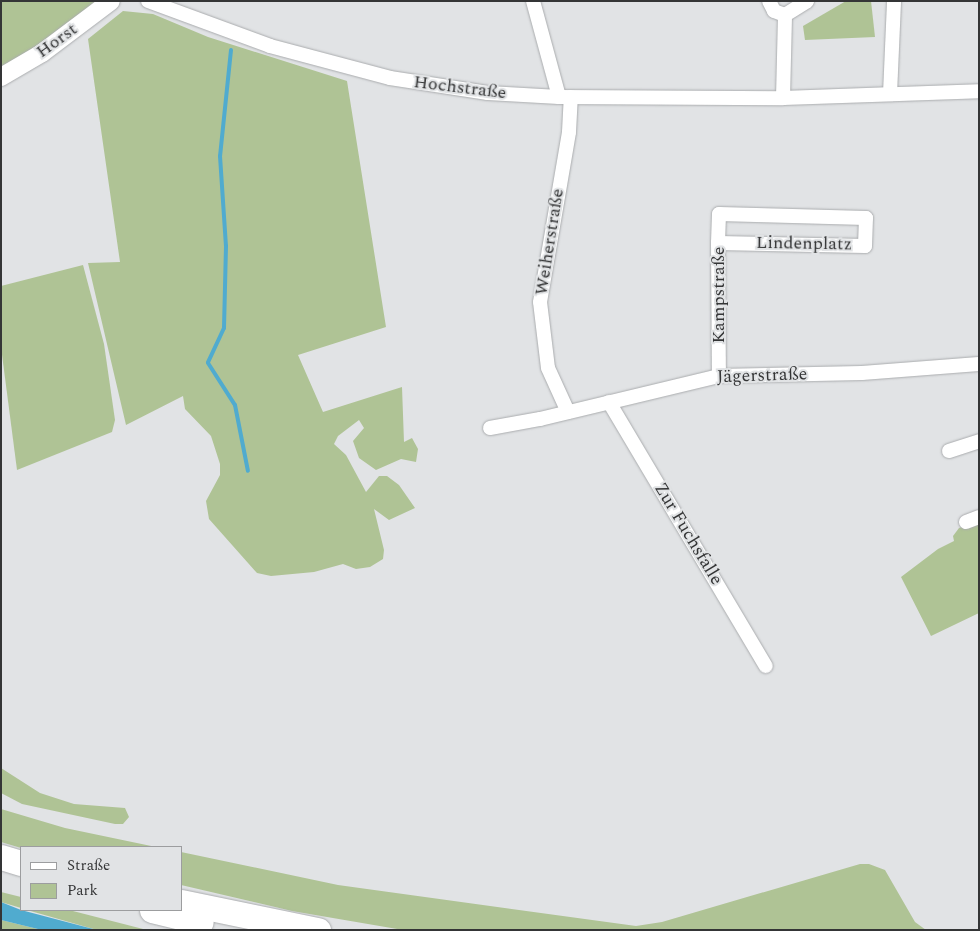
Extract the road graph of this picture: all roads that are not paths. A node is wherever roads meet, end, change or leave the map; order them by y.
1 (111, 1) edge
2 (148, 1) edge
3 (769, 1) edge
4 (808, 1) edge
5 (894, 1) edge
6 (535, 2) edge
7 (785, 15) junction
8 (1, 77) edge
9 (979, 91) edge
10 (890, 94) junction
11 (565, 97) junction
12 (783, 98) junction
13 (719, 214) joint
14 (718, 243) junction
15 (979, 364) edge
16 (719, 376) junction
17 (609, 402) junction
18 (568, 412) junction
19 (490, 428) dead end
20 (979, 441) edge
21 (949, 451) dead end
22 (766, 666) dead end
23 (1, 857) edge
24 (20, 864) edge
25 (1, 873) edge
26 (20, 878) edge
27 (182, 902) edge
28 (156, 911) edge
29 (233, 930) edge
30 (318, 930) edge

1 - 8 street, Horst
2 - 11 street, Hochstraße
3 - 7 street
4 - 7 street
5 - 10 street
6 - 11 street, Weiherstraße
7 - 12 street
9 - 10 street, Hochstraße
10 - 12 street, Hochstraße
11 - 12 street, Hochstraße
11 - 18 street, Weiherstraße
13 - 14 street, Kampstraße
13 - 14 street, Lindenplatz
14 - 16 street, Kampstraße
15 - 16 street, Jägerstraße
16 - 17 street, Jägerstraße
17 - 18 street, Jägerstraße
17 - 22 street, Zur Fuchsfalle
18 - 19 street, Jägerstraße
20 - 21 street
23 - 24 highway
25 - 26 highway
27 - 30 highway
28 - 29 highway

